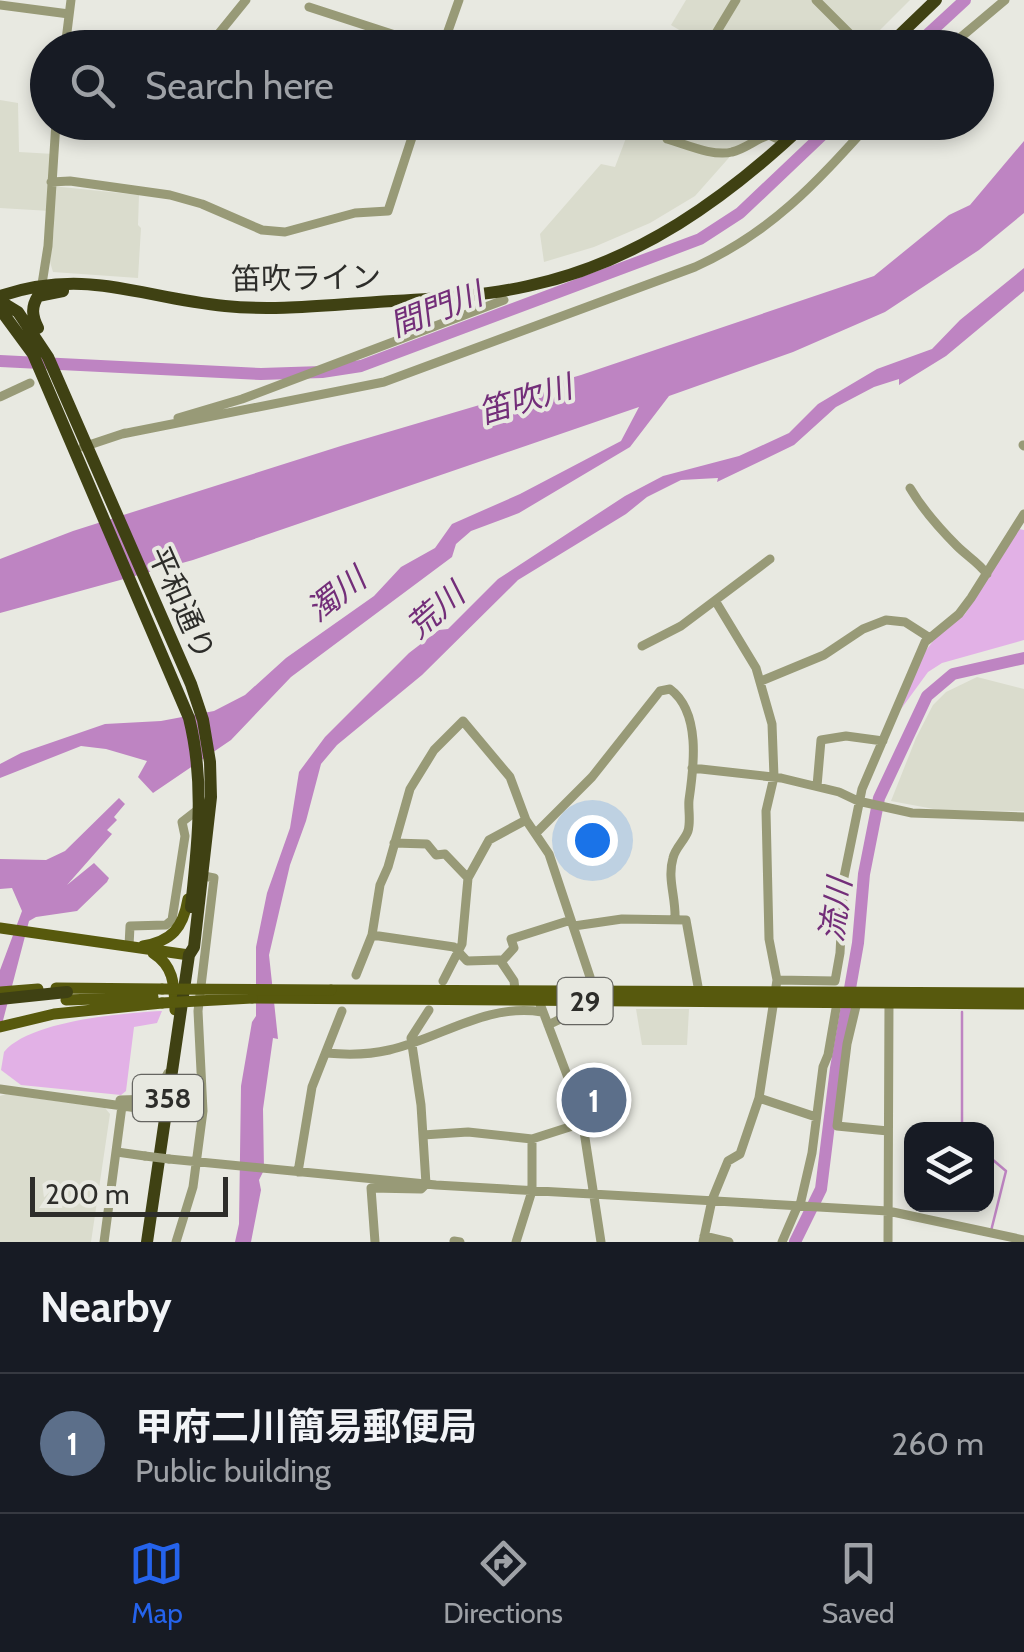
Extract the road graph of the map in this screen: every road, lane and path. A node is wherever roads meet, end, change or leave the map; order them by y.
1 (71, 0) edge
2 (246, 0) edge
3 (458, 0) edge
4 (736, 0) edge
5 (816, 0) edge
6 (936, 0) edge
7 (1006, 0) edge
8 (0, 5) edge
9 (309, 7) dead end
10 (69, 14) junction
11 (67, 30) edge
12 (221, 30) edge
13 (382, 30) edge
14 (446, 30) edge
15 (718, 30) edge
16 (846, 30) edge
17 (905, 30) edge
18 (970, 30) edge
19 (54, 140) edge
20 (411, 140) edge
21 (671, 140) edge
22 (753, 140) edge
23 (781, 140) edge
24 (854, 140) edge
25 (786, 142) joint
26 (51, 182) junction
27 (42, 284) junction
28 (170, 298) junction
29 (504, 300) dead end
30 (0, 302) edge
31 (42, 353) junction
32 (30, 383) dead end
33 (0, 397) edge
34 (122, 434) junction
35 (81, 453) junction
36 (910, 488) dead end
37 (1024, 514) edge
38 (770, 559) dead end
39 (987, 574) junction
40 (716, 602) junction
41 (930, 638) junction
42 (642, 646) dead end
43 (170, 653) junction
44 (761, 681) junction
45 (883, 741) junction
46 (692, 768) junction
47 (774, 777) junction
48 (817, 786) junction
49 (200, 801) junction
50 (858, 801) junction
51 (1024, 816) edge
52 (526, 820) junction
53 (536, 833) junction
54 (394, 843) junction
55 (198, 848) junction
56 (204, 876) junction
57 (468, 878) junction
58 (675, 919) junction
59 (572, 923) junction
60 (4, 931) edge
61 (372, 936) junction
62 (129, 946) junction
63 (458, 951) junction
64 (189, 955) junction
65 (502, 961) junction
66 (356, 974) dead end
67 (443, 981) dead end
68 (515, 990) junction
69 (0, 992) edge
70 (699, 992) junction
71 (775, 992) junction
72 (330, 994) junction
73 (1024, 994) edge
74 (66, 996) joint
75 (588, 996) junction
76 (162, 997) junction
77 (889, 997) junction
78 (846, 998) junction
79 (9, 1000) edge
80 (1024, 1004) edge
81 (540, 1007) junction
82 (342, 1011) dead end
83 (548, 1025) junction
84 (4, 1026) edge
85 (436, 1031) junction
86 (412, 1042) junction
87 (176, 1044) junction
88 (326, 1053) junction
89 (174, 1060) junction
90 (0, 1089) edge
91 (760, 1098) junction
92 (103, 1103) junction
93 (122, 1106) junction
94 (166, 1112) junction
95 (816, 1118) junction
96 (582, 1123) junction
97 (888, 1131) junction
98 (423, 1136) junction
99 (532, 1139) junction
100 (116, 1152) junction
101 (199, 1162) junction
102 (295, 1172) junction
103 (426, 1184) junction
104 (532, 1191) junction
105 (594, 1195) junction
106 (712, 1200) junction
107 (799, 1205) junction
108 (888, 1211) junction
109 (703, 1239) edge
110 (1024, 1240) edge
111 (104, 1242) edge
112 (148, 1242) edge
113 (176, 1242) edge
114 (375, 1242) edge
115 (516, 1242) edge
116 (601, 1242) edge
117 (729, 1242) edge
118 (782, 1242) edge
119 (888, 1242) edge

1 - 10 street
2 - 12 street
3 - 14 street
4 - 15 street
5 - 16 street
6 - 17 highway
7 - 18 street
8 - 10 street
9 - 13 street
10 - 11 street
19 - 26 street
20 - 26 street
21 - 22 street
23 - 25 street
24 - 34 street
25 - 28 highway, 笛吹ライン
26 - 27 street
27 - 28 highway, 笛吹ライン
27 - 30 highway, 笛吹ライン
28 - 31 highway
29 - 34 street
30 - 31 highway, 平和通り / 358
31 - 35 highway, 平和通り / 358
32 - 33 street
34 - 35 street
35 - 43 highway, 平和通り / 358
36 - 39 street
37 - 39 street
38 - 40 street
39 - 41 street
40 - 42 street
40 - 44 street
41 - 44 street
41 - 45 street
43 - 49 highway, 平和通り / 358
43 - 56 highway, 平和通り / 358
44 - 47 street
45 - 48 street
45 - 50 street
46 - 47 street
46 - 53 street
46 - 58 street
47 - 48 street
47 - 71 street
48 - 50 street
49 - 55 highway, 平和通り / 358
49 - 62 street
50 - 51 street
50 - 71 street
52 - 53 street
52 - 54 street
52 - 57 street
53 - 59 street
54 - 57 street
54 - 61 street
55 - 62 main road
55 - 64 highway, 平和通り / 358
56 - 64 highway, 平和通り / 358
56 - 101 street
57 - 63 street
58 - 59 street
58 - 70 street
59 - 65 street
59 - 75 street
60 - 62 main road
61 - 63 street
61 - 66 street
62 - 64 main road
62 - 87 main road
63 - 65 street
63 - 67 street
64 - 87 highway, 平和通り / 358
65 - 68 street
68 - 72 main road, 29
68 - 75 main road, 29
69 - 79 main road, 29
70 - 71 main road, 29
70 - 75 main road, 29
71 - 75 main road, 29
71 - 78 main road, 29
71 - 91 street
72 - 76 main road, 29, bridge
72 - 76 main road, 29, bridge
72 - 81 main road, 29
73 - 77 main road, 29
74 - 76 main road, 29
74 - 79 highway
75 - 81 main road, 29
75 - 83 street
76 - 79 main road, 29
76 - 84 main road
77 - 78 main road, 29
77 - 80 main road, 29
77 - 97 street
78 - 95 street
78 - 97 street
81 - 83 street
81 - 85 street
82 - 88 street
83 - 96 street
85 - 86 street
85 - 86 street
86 - 88 street
86 - 98 street
87 - 89 highway, 平和通り / 358
88 - 102 street
89 - 92 street
89 - 94 highway, 平和通り / 358
90 - 92 street
91 - 95 street
91 - 106 street
92 - 93 street
93 - 94 street
93 - 100 street
94 - 112 highway, 平和通り / 358
95 - 107 street
96 - 99 street
96 - 105 street
97 - 108 street
98 - 99 street
98 - 103 street
99 - 104 street
100 - 101 street, bridge
100 - 111 street
101 - 102 street
101 - 113 street
102 - 103 street
103 - 104 street
103 - 114 street
104 - 105 street
104 - 115 street
105 - 106 street
105 - 116 street
106 - 107 street
106 - 109 street
107 - 108 street
107 - 118 street
108 - 110 street
108 - 119 street
109 - 117 street

